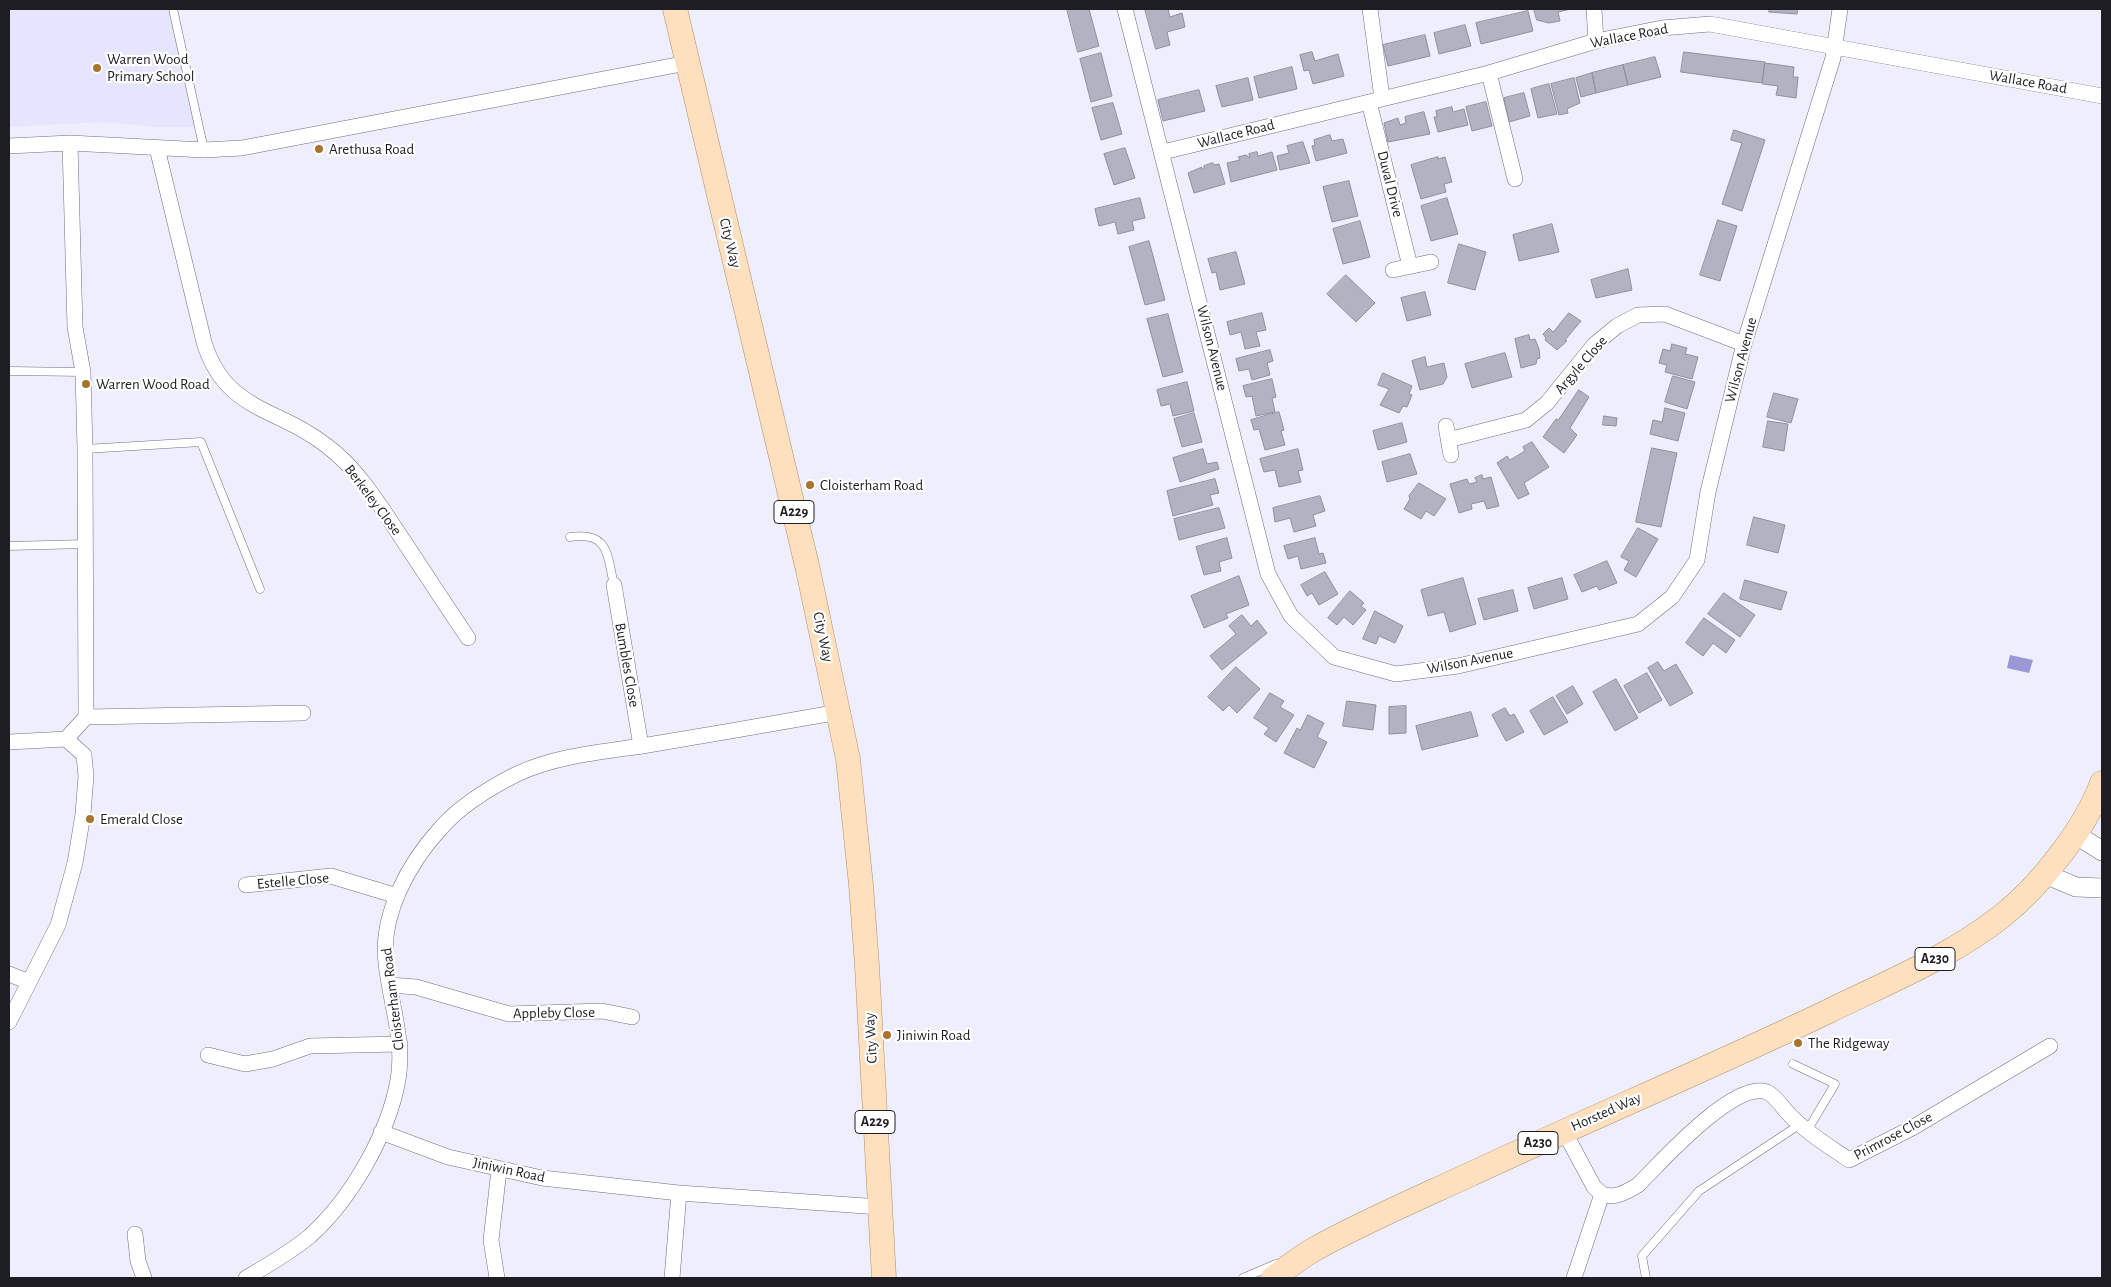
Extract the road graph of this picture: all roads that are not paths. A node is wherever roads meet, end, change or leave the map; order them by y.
1 (174, 9) edge
2 (675, 9) edge
3 (1125, 9) edge
4 (1370, 9) edge
5 (1594, 9) edge
6 (1840, 9) edge
7 (1596, 41) junction
8 (1836, 47) junction
9 (687, 63) junction
10 (1489, 72) junction
11 (2102, 96) edge
12 (1376, 100) junction
13 (70, 143) junction
14 (9, 146) edge
15 (158, 148) junction
16 (204, 150) junction
17 (1162, 152) junction
18 (1515, 179) dead end
19 (1431, 262) dead end
20 (1410, 266) junction
21 (1394, 270) dead end
22 (1744, 344) junction
23 (9, 371) edge
24 (83, 372) junction
25 (1448, 441) dead end
26 (85, 449) junction
27 (570, 537) dead end
28 (86, 544) junction
29 (9, 546) edge
30 (614, 585) joint
31 (260, 589) dead end
32 (468, 638) dead end
33 (839, 712) junction
34 (303, 713) dead end
35 (86, 717) junction
36 (66, 739) junction
37 (9, 742) edge
38 (641, 746) junction
39 (2102, 783) edge
40 (2075, 834) junction
41 (2102, 851) edge
42 (2045, 874) junction
43 (246, 885) dead end
44 (2102, 888) edge
45 (397, 896) junction
46 (9, 974) edge
47 (29, 982) junction
48 (390, 985) junction
49 (632, 1018) dead end
50 (9, 1022) edge
51 (400, 1044) junction
52 (2050, 1046) dead end
53 (208, 1055) dead end
54 (1793, 1064) dead end
55 (1803, 1128) junction
56 (1564, 1131) junction
57 (381, 1132) junction
58 (499, 1170) junction
59 (679, 1193) junction
60 (1602, 1194) junction
61 (880, 1207) junction
62 (135, 1234) dead end
63 (1312, 1250) junction
64 (142, 1278) edge
65 (246, 1278) edge
66 (497, 1278) edge
67 (672, 1278) edge
68 (884, 1278) edge
69 (1243, 1278) edge
70 (1273, 1278) edge
71 (1574, 1278) edge
72 (1646, 1278) edge

1 - 16 lane
2 - 9 main road, City Way / A229
3 - 17 street, Wilson Avenue
4 - 12 street, Duval Drive
5 - 7 street
6 - 8 street, Wilson Avenue
7 - 8 street, Wallace Road
7 - 10 street, Wallace Road
8 - 11 street, Wallace Road
8 - 22 street, Wilson Avenue
9 - 16 street
9 - 33 main road, City Way / A229
10 - 12 street, Wallace Road
10 - 18 street
12 - 17 street, Wallace Road
12 - 20 street, Duval Drive
13 - 14 street
13 - 15 street
13 - 24 street
15 - 16 street
15 - 32 street, Berkeley Close
17 - 22 street, Wilson Avenue
19 - 20 street
20 - 21 street
22 - 25 street, Argyle Close
23 - 24 lane
24 - 26 street
26 - 28 street
26 - 31 lane
27 - 30 lane
28 - 29 lane
28 - 35 street
30 - 38 street, Bumbles Close
33 - 38 street, Cloisterham Road
33 - 61 main road, City Way / A229
34 - 35 street
35 - 36 street
36 - 37 street
36 - 47 street
38 - 45 street, Cloisterham Road
39 - 40 main road, A230
40 - 41 street
40 - 42 main road, A230
42 - 44 street
42 - 56 main road, Horsted Way / A230
43 - 45 street, Estelle Close
45 - 48 street, Cloisterham Road
46 - 47 street
47 - 50 street
48 - 49 street, Appleby Close
48 - 51 street, Cloisterham Road
51 - 53 street
51 - 57 street, Cloisterham Road
52 - 55 street, Primrose Close
54 - 55 lane
55 - 60 street, Primrose Close
55 - 72 lane
56 - 60 street
56 - 63 main road, Horsted Way / A230
57 - 58 street, Jiniwin Road
57 - 65 street, Cloisterham Road
58 - 59 street, Jiniwin Road
58 - 66 street
59 - 61 street, Jiniwin Road
59 - 67 street
60 - 71 street
61 - 68 main road, City Way / A229
62 - 64 street
63 - 69 lane
63 - 70 main road, Horsted Way / A230

